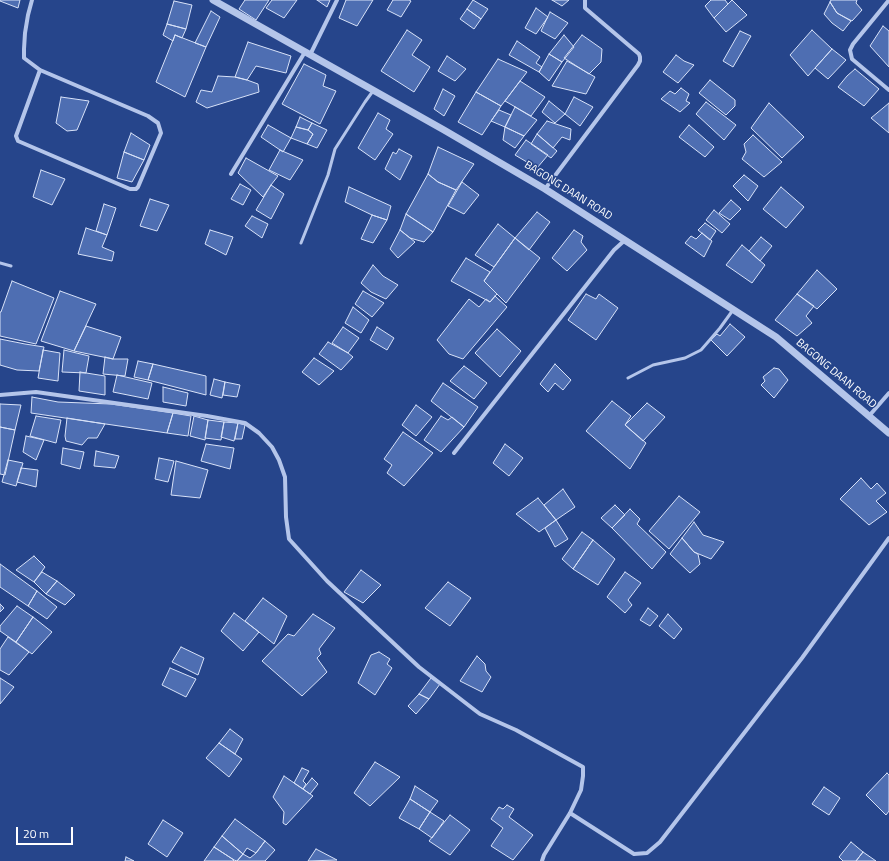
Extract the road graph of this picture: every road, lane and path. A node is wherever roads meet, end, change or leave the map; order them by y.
1 (32, 0) edge
2 (213, 0) edge
3 (337, 0) edge
4 (585, 0) edge
5 (889, 0) edge
6 (308, 54) junction
7 (40, 70) junction
8 (889, 90) edge
9 (373, 91) junction
10 (231, 174) dead end
11 (545, 189) junction
12 (625, 240) junction
13 (301, 242) dead end
14 (0, 263) edge
15 (11, 266) dead end
16 (733, 309) junction
17 (628, 378) dead end
18 (889, 393) edge
19 (0, 395) edge
20 (869, 416) junction
21 (889, 433) edge
22 (454, 453) dead end
23 (889, 538) edge
24 (570, 813) junction
25 (542, 861) edge

1 - 7 street
2 - 6 street, BAGONG DAAN ROAD
3 - 6 street
4 - 11 street
5 - 8 street
6 - 9 street, BAGONG DAAN ROAD
6 - 10 street
7 - 7 street
9 - 11 street, BAGONG DAAN ROAD
9 - 13 lane
11 - 12 street, BAGONG DAAN ROAD
12 - 16 street, BAGONG DAAN ROAD
12 - 22 street
14 - 15 lane
16 - 17 lane
16 - 20 street, BAGONG DAAN ROAD
18 - 20 street
19 - 24 street
20 - 21 street, BAGONG DAAN ROAD
23 - 24 street
24 - 25 street

